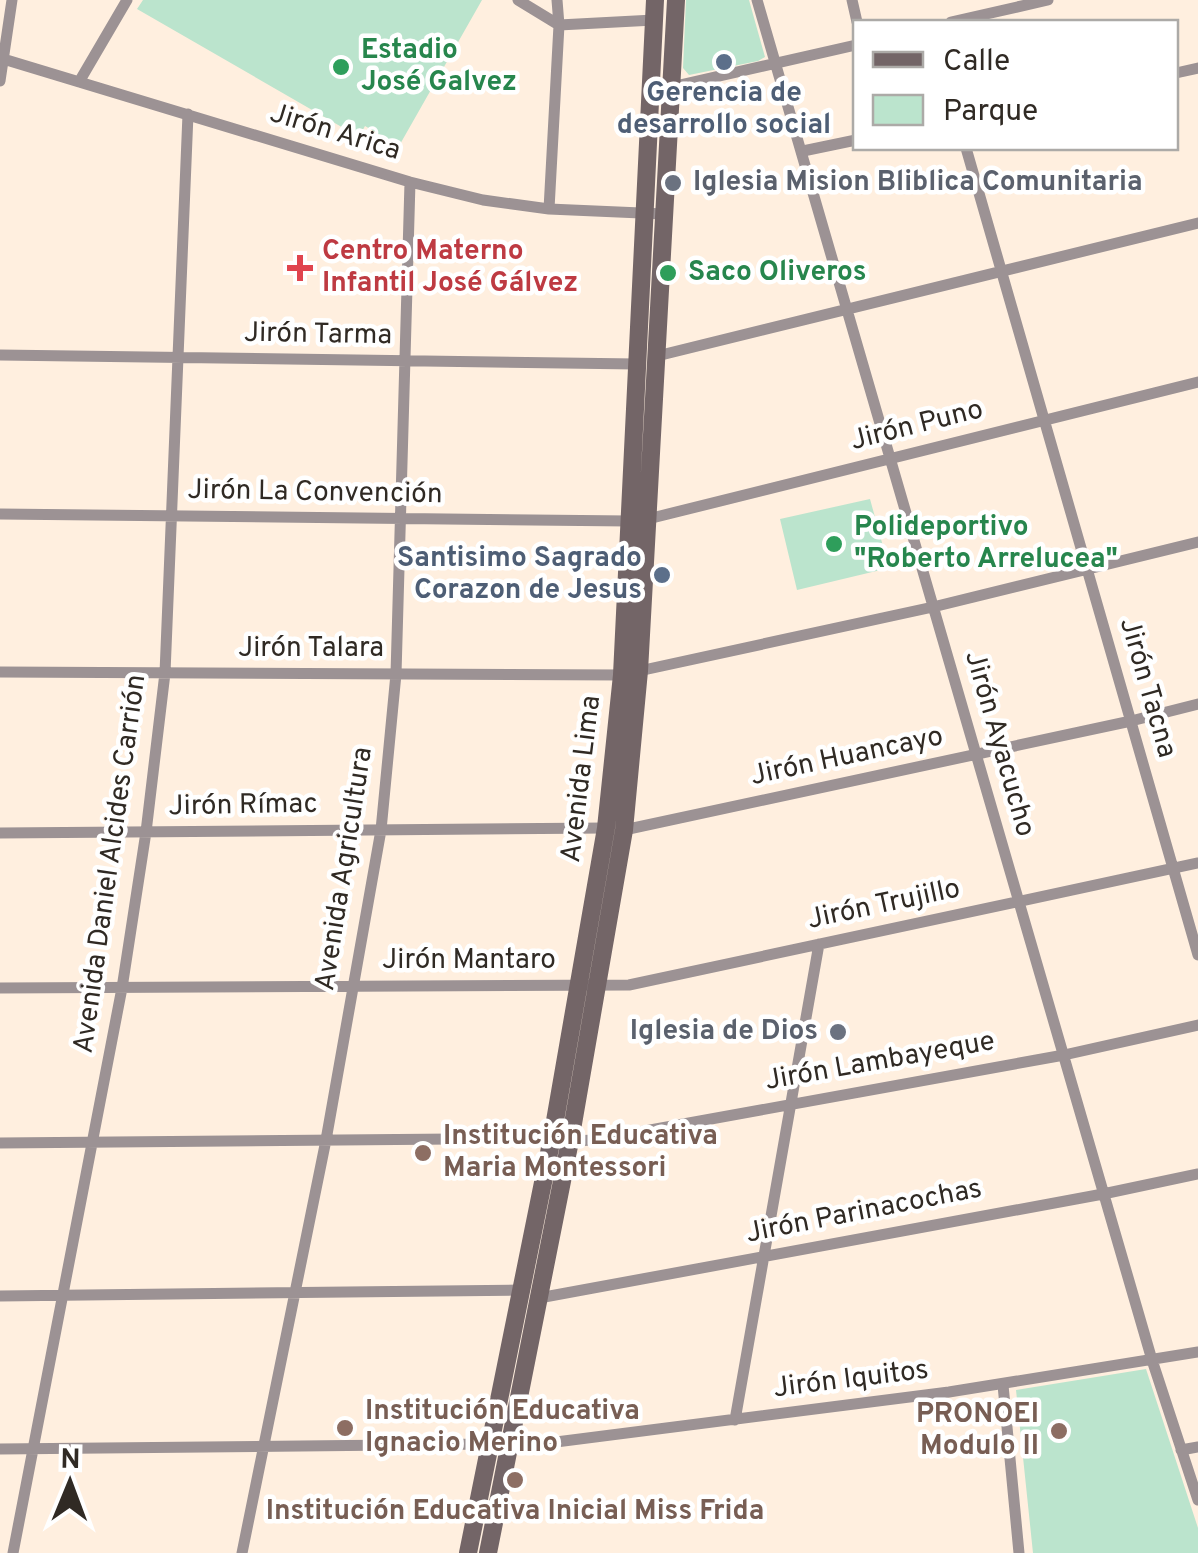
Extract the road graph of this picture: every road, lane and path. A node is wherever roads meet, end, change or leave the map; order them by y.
1 (12, 0) edge
2 (128, 0) edge
3 (518, 0) edge
4 (557, 0) edge
5 (655, 0) edge
6 (676, 0) edge
7 (756, 0) edge
8 (1047, 0) edge
9 (654, 20) junction
10 (960, 20) edge
11 (559, 25) junction
12 (853, 45) edge
13 (2, 59) edge
14 (776, 63) junction
15 (0, 82) edge
16 (79, 82) junction
17 (671, 87) junction
18 (188, 114) junction
19 (853, 141) edge
20 (967, 150) edge
21 (802, 151) junction
22 (410, 182) junction
23 (550, 208) junction
24 (644, 213) junction
25 (664, 214) junction
26 (1198, 223) edge
27 (1001, 272) junction
28 (848, 309) junction
29 (0, 355) edge
30 (657, 356) junction
31 (180, 359) junction
32 (406, 361) junction
33 (636, 364) junction
34 (1198, 382) edge
35 (1044, 420) junction
36 (890, 459) junction
37 (0, 514) edge
38 (172, 516) junction
39 (403, 518) junction
40 (638, 520) junction
41 (1198, 542) edge
42 (1087, 570) junction
43 (933, 607) junction
44 (0, 672) edge
45 (165, 673) junction
46 (630, 673) junction
47 (396, 674) junction
48 (1198, 704) edge
49 (1131, 721) junction
50 (976, 754) junction
51 (615, 829) junction
52 (381, 830) junction
53 (146, 832) junction
54 (0, 833) edge
55 (1198, 863) edge
56 (1173, 868) junction
57 (1019, 902) junction
58 (818, 944) junction
59 (1198, 955) edge
60 (588, 986) junction
61 (353, 987) junction
62 (0, 988) edge
63 (122, 988) junction
64 (1198, 1025) edge
65 (1064, 1054) junction
66 (790, 1104) junction
67 (561, 1139) junction
68 (326, 1140) junction
69 (0, 1143) edge
70 (91, 1144) junction
71 (1198, 1174) edge
72 (1104, 1194) junction
73 (765, 1256) junction
74 (521, 1290) junction
75 (294, 1292) junction
76 (62, 1295) junction
77 (0, 1296) edge
78 (540, 1298) junction
79 (1198, 1352) edge
80 (1152, 1360) junction
81 (1003, 1384) junction
82 (735, 1420) junction
83 (489, 1444) junction
84 (262, 1446) junction
85 (1198, 1447) edge
86 (508, 1448) junction
87 (0, 1449) edge
88 (33, 1449) junction
89 (1181, 1450) junction
90 (1198, 1500) edge
91 (12, 1553) edge
92 (242, 1553) edge
93 (468, 1553) edge
94 (488, 1553) edge
95 (1019, 1553) edge

1 - 13 street
2 - 16 street
3 - 11 street
4 - 11 street
5 - 9 main road, Avenida Lima
6 - 17 main road, Avenida Lima
7 - 14 street, Jirón Ayacucho
8 - 10 street
9 - 11 street
9 - 24 main road, Avenida Lima
11 - 23 street
12 - 14 street
13 - 15 street
13 - 16 street, Jirón Arica
14 - 17 street
14 - 21 street, Jirón Ayacucho
16 - 18 street, Jirón Arica
17 - 25 main road, Avenida Lima
18 - 22 street, Jirón Arica
18 - 31 street, Avenida Daniel Alcides Carrión
19 - 21 street
20 - 27 street, Jirón Tacna
21 - 28 street, Jirón Ayacucho
22 - 23 street, Jirón Arica
22 - 32 street, Avenida Agricultura
23 - 24 street, Jirón Arica
24 - 25 street, Jirón Arica
24 - 33 main road, Avenida Lima
25 - 30 main road, Avenida Lima
26 - 27 street
27 - 28 street
27 - 35 street, Jirón Tacna
28 - 30 street
28 - 36 street, Jirón Ayacucho
29 - 31 street, Jirón Tarma
30 - 40 main road, Avenida Lima
31 - 32 street, Jirón Tarma
31 - 38 street, Avenida Daniel Alcides Carrión
32 - 33 street, Jirón Tarma
32 - 39 street, Avenida Agricultura
33 - 40 main road, Avenida Lima
34 - 35 street, Jirón Puno
35 - 36 street, Jirón Puno
35 - 42 street, Jirón Tacna
36 - 40 street, Jirón Puno
36 - 43 street, Jirón Ayacucho
37 - 38 street, Jirón La Convención
38 - 39 street, Jirón La Convención
38 - 45 street, Avenida Daniel Alcides Carrión
39 - 40 street, Jirón La Convención
39 - 47 street, Avenida Agricultura
40 - 46 main road, Avenida Lima
41 - 42 street, Jirón Talara
42 - 43 street, Jirón Talara
42 - 49 street, Jirón Tacna
43 - 46 street, Jirón Talara
43 - 50 street, Jirón Ayacucho
44 - 45 street, Jirón Talara
45 - 47 street, Jirón Talara
45 - 53 street, Avenida Daniel Alcides Carrión
46 - 47 street, Jirón Talara
46 - 51 main road, Avenida Lima
47 - 52 street, Avenida Agricultura
48 - 49 street, Jirón Huancayo
49 - 50 street, Jirón Huancayo
49 - 56 street, Jirón Tacna
50 - 51 street, Jirón Huancayo
50 - 57 street, Jirón Ayacucho
51 - 52 street, Jirón Rímac
51 - 60 main road, Avenida Lima
52 - 53 street, Jirón Rímac
52 - 61 street, Avenida Agricultura
53 - 54 street, Jirón Rímac
53 - 63 street, Avenida Daniel Alcides Carrión
55 - 56 street, Jirón Trujillo
56 - 57 street, Jirón Trujillo
56 - 59 street, Jirón Tacna
57 - 58 street, Jirón Trujillo
57 - 65 street, Jirón Ayacucho
58 - 60 street, Jirón Trujillo
58 - 66 street
60 - 61 street, Jirón Mantaro
60 - 67 main road, Avenida Lima
61 - 63 street, Jirón Mantaro
61 - 68 street, Avenida Agricultura
62 - 63 street, Jirón Mantaro
63 - 70 street, Avenida Daniel Alcides Carrión
64 - 65 street, Jirón Lambayeque
65 - 66 street, Jirón Lambayeque
65 - 72 street, Jirón Ayacucho
66 - 67 street, Jirón Lambayeque
66 - 73 street
67 - 68 street, Jirón Lambayeque
67 - 74 main road, Avenida Lima
67 - 78 main road, Avenida Lima
68 - 70 street, Jirón Lambayeque
68 - 75 street, Avenida Agricultura
69 - 70 street, Jirón Lambayeque
70 - 76 street, Avenida Daniel Alcides Carrión
71 - 72 street, Jirón Parinacochas
72 - 73 street, Jirón Parinacochas
72 - 80 street, Jirón Ayacucho
73 - 78 street, Jirón Parinacochas
73 - 82 street
74 - 75 street
74 - 83 main road, Avenida Lima
75 - 76 street
75 - 84 street, Avenida Agricultura
76 - 77 street
76 - 88 street, Avenida Daniel Alcides Carrión
78 - 86 main road, Avenida Lima
79 - 80 street, Jirón Iquitos
80 - 81 street, Jirón Iquitos
80 - 89 street, Jirón Ayacucho
81 - 82 street, Jirón Iquitos
81 - 95 street
82 - 86 street, Jirón Iquitos
83 - 84 street
83 - 93 main road, Avenida Lima
84 - 88 street
84 - 92 street, Avenida Agricultura
85 - 89 street
86 - 94 main road, Avenida Lima
87 - 88 street
88 - 91 street, Avenida Daniel Alcides Carrión
89 - 90 street, Jirón Ayacucho

